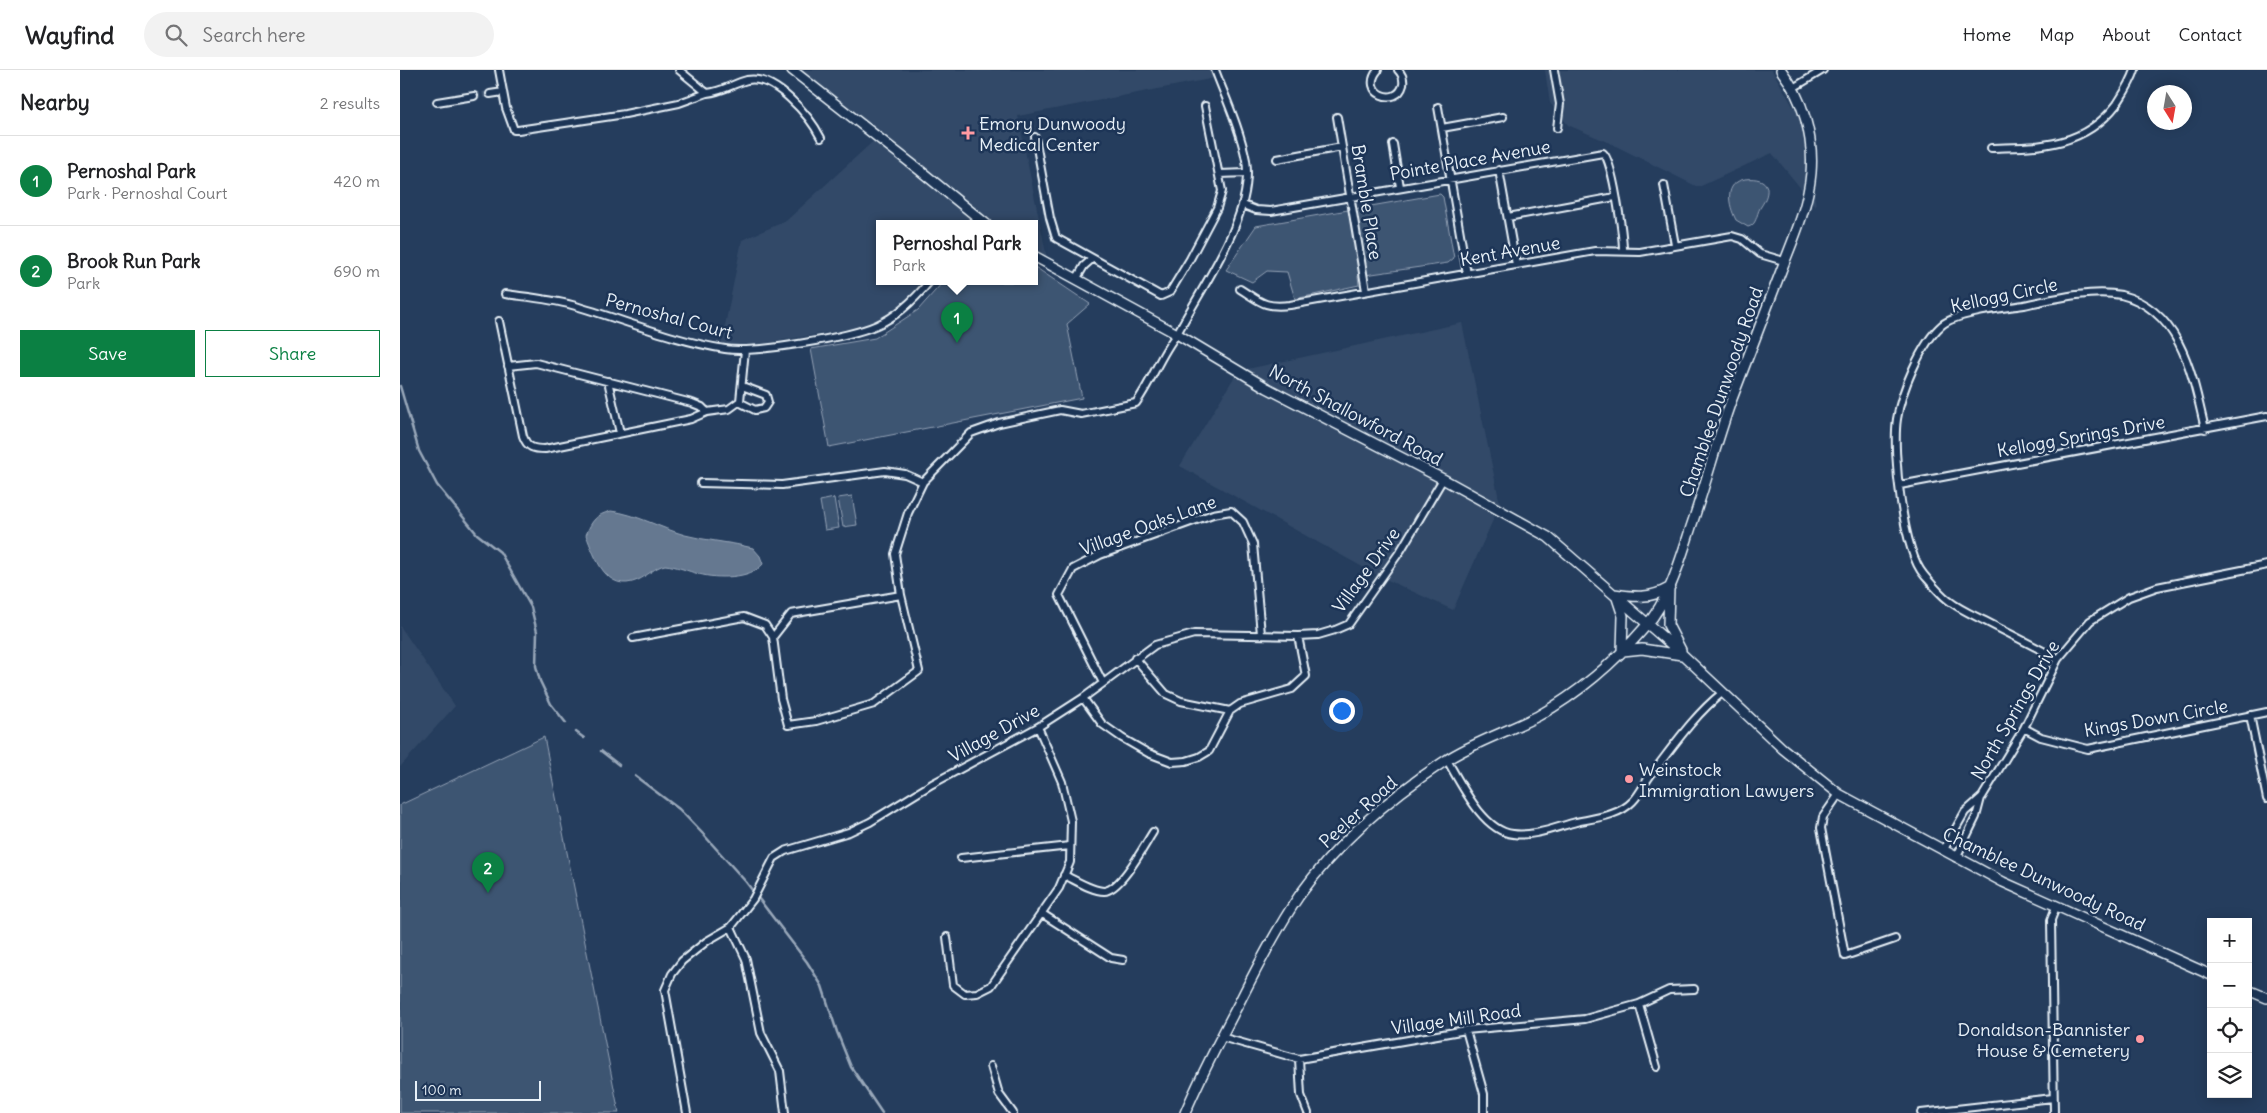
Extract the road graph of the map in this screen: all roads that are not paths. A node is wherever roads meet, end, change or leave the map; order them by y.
1 (498, 70) edge
2 (680, 70) edge
3 (792, 70) edge
4 (1215, 70) edge
5 (1378, 70) edge
6 (1398, 70) edge
7 (1554, 70) edge
8 (1781, 70) edge
9 (1823, 70) edge
10 (2135, 70) edge
11 (1793, 88) junction
12 (503, 92) junction
13 (707, 93) junction
14 (490, 94) tunnel mouth
15 (474, 96) tunnel mouth
16 (437, 102) dead end
17 (1204, 106) dead end
18 (1438, 107) dead end
19 (1504, 117) dead end
20 (1338, 118) dead end
21 (1442, 128) junction
22 (1556, 128) dead end
23 (1035, 137) dead end
24 (821, 138) dead end
25 (1393, 144) dead end
26 (1342, 147) junction
27 (1990, 148) dead end
28 (1277, 159) dead end
29 (1499, 170) junction
30 (1246, 172) junction
31 (1220, 174) junction
32 (1451, 179) junction
33 (1664, 185) dead end
34 (1400, 187) junction
35 (1350, 196) junction
36 (1615, 197) junction
37 (1243, 206) junction
38 (1508, 217) junction
39 (972, 220) edge
40 (1675, 245) junction
41 (1622, 251) junction
42 (1038, 258) edge
43 (1092, 259) junction
44 (1784, 262) junction
45 (1516, 266) junction
46 (1467, 274) junction
47 (1076, 278) junction
48 (926, 285) edge
49 (1240, 288) dead end
50 (1366, 291) junction
51 (505, 294) dead end
52 (499, 321) dead end
53 (1177, 334) junction
54 (746, 350) junction
55 (508, 366) junction
56 (608, 382) junction
57 (742, 386) junction
58 (739, 402) junction
59 (707, 412) junction
60 (2267, 416) edge
61 (2205, 429) junction
62 (620, 434) junction
63 (1443, 479) junction
64 (923, 482) junction
65 (701, 484) dead end
66 (1900, 485) junction
67 (2267, 565) edge
68 (1669, 588) junction
69 (1614, 594) junction
70 (901, 596) junction
71 (1648, 624) junction
72 (1260, 634) junction
73 (1298, 636) junction
74 (773, 637) junction
75 (633, 638) dead end
76 (1622, 651) junction
77 (1683, 655) junction
78 (1135, 658) junction
79 (2058, 659) junction
80 (1103, 683) junction
81 (1722, 693) junction
82 (1083, 698) junction
83 (1230, 712) junction
84 (2267, 712) edge
85 (2250, 715) junction
86 (1038, 727) junction
87 (2024, 728) junction
88 (1447, 760) junction
89 (1839, 794) junction
90 (1982, 797) junction
91 (2267, 799) edge
92 (1153, 832) dead end
93 (1070, 846) junction
94 (1944, 851) junction
95 (961, 858) dead end
96 (1956, 858) junction
97 (1064, 875) junction
98 (2056, 907) junction
99 (1041, 914) junction
100 (731, 927) junction
101 (946, 936) dead end
102 (1895, 940) dead end
103 (1123, 960) dead end
104 (2207, 972) edge
105 (1694, 989) dead end
106 (2252, 992) edge
107 (2267, 998) edge
108 (1639, 1004) junction
109 (1466, 1030) junction
110 (1221, 1036) junction
111 (1299, 1059) junction
112 (991, 1066) dead end
113 (1657, 1068) dead end
114 (2053, 1098) junction
115 (687, 1113) edge
116 (785, 1113) edge
117 (1013, 1113) edge
118 (1185, 1113) edge
119 (1308, 1113) edge
120 (1484, 1113) edge
121 (1921, 1113) edge
122 (2054, 1113) edge

1 - 12 street
2 - 13 street
3 - 39 street
4 - 30 street
5 - 6 street
7 - 22 street
8 - 11 street, Chamblee Dunwoody Road
9 - 11 street
10 - 27 street
11 - 44 street, Chamblee Dunwoody Road
12 - 13 street
12 - 14 street
13 - 24 street
15 - 16 street
17 - 31 street
18 - 21 street
19 - 21 street
20 - 26 street, Bramble Place
21 - 32 street
23 - 43 street
25 - 34 street
26 - 28 street
26 - 35 street, Bramble Place
29 - 32 street, Pointe Place Avenue
29 - 36 street, Pointe Place Avenue
29 - 38 street
30 - 31 street
30 - 37 street
31 - 43 street
32 - 34 street, Pointe Place Avenue
32 - 46 street
33 - 40 street
34 - 35 street, Pointe Place Avenue
35 - 37 street, Pointe Place Avenue
35 - 50 street, Bramble Place
36 - 38 street
36 - 41 street, Pointe Place Avenue
37 - 53 street
38 - 45 street
40 - 41 street, Kent Avenue
40 - 44 street, Kent Avenue
41 - 45 street, Kent Avenue
42 - 47 street, North Shallowford Road
43 - 47 street
44 - 68 street, Chamblee Dunwoody Road
45 - 46 street, Kent Avenue
46 - 50 street, Kent Avenue
47 - 53 street, North Shallowford Road
48 - 54 street, Pernoshal Court
49 - 50 street, Kent Avenue
51 - 54 street, Pernoshal Court
52 - 55 street
53 - 63 street, North Shallowford Road
53 - 64 street
54 - 57 street
55 - 56 street
55 - 62 street
56 - 59 street
56 - 62 street
57 - 58 street
57 - 58 street
58 - 59 street
59 - 62 street
60 - 61 street, Kellogg Springs Drive
61 - 66 street, Kellogg Springs Drive
61 - 66 street, Kellogg Circle
63 - 69 street, North Shallowford Road
63 - 73 street, Village Drive
64 - 65 street
64 - 70 street
66 - 79 street, Kellogg Circle
67 - 79 street, North Springs Drive
68 - 69 street
68 - 71 street, Chamblee Dunwoody Road
68 - 77 street
69 - 71 street, North Shallowford Road
69 - 76 street
70 - 74 street
70 - 74 street
71 - 76 street, Peeler Road
71 - 77 street
72 - 73 street, Village Drive
72 - 78 street, Village Drive
72 - 80 street, Village Oaks Lane
73 - 83 street
74 - 75 street
76 - 77 street
76 - 88 street, Peeler Road
77 - 81 street
78 - 80 street, Village Drive
78 - 83 street
79 - 87 street, North Springs Drive
80 - 82 street, Village Drive
81 - 88 street
81 - 89 street, Chamblee Dunwoody Road
82 - 83 street
82 - 86 street, Village Drive
84 - 85 street, Kings Down Circle
85 - 87 street, Kings Down Circle
85 - 91 street
86 - 93 street
86 - 100 street, Village Drive
87 - 90 street, North Springs Drive
88 - 110 street, Peeler Road
89 - 94 street, Chamblee Dunwoody Road
89 - 102 street
90 - 94 street, North Springs Drive
90 - 96 street, North Springs Drive
92 - 97 street
93 - 95 street
93 - 97 street
94 - 96 street, Chamblee Dunwoody Road
96 - 98 street, Chamblee Dunwoody Road
97 - 99 street
98 - 104 street, Chamblee Dunwoody Road
98 - 114 street
99 - 101 street
99 - 103 street
100 - 115 street, Village Drive
100 - 116 street
105 - 108 street, Village Mill Road
106 - 107 street
108 - 109 street, Village Mill Road
108 - 113 street
109 - 111 street, Village Mill Road
109 - 120 street
110 - 111 street, Village Mill Road
110 - 118 street, Peeler Road
111 - 119 street
112 - 117 street
114 - 121 street
114 - 122 street

